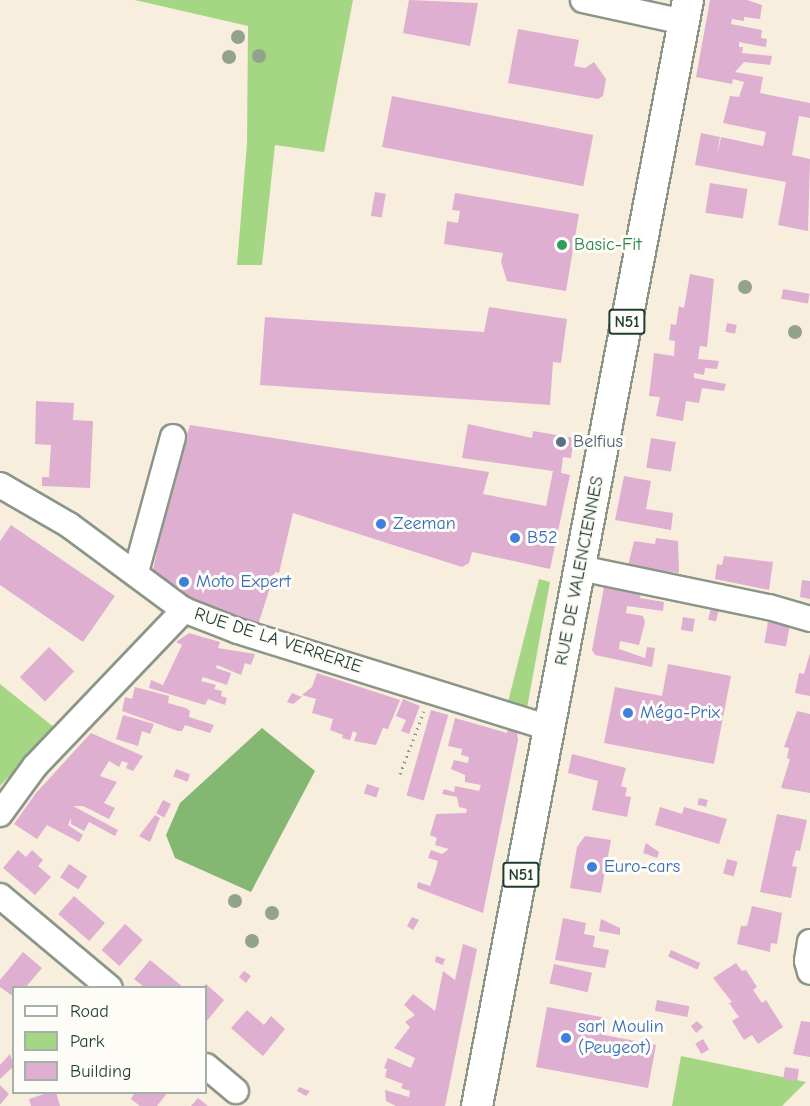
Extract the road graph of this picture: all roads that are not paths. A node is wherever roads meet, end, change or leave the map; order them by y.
1 (583, 0) edge
2 (686, 11) edge
3 (173, 436) dead end
4 (0, 485) edge
5 (580, 568) junction
6 (136, 573) junction
7 (184, 610) junction
8 (810, 620) edge
9 (549, 728) junction
10 (0, 814) edge
11 (0, 896) edge
12 (810, 942) edge
13 (810, 972) edge
14 (109, 986) edge
15 (207, 1067) edge
16 (236, 1091) dead end
17 (477, 1106) edge

1 - 2 street
2 - 5 main road, RUE DE VALENCIENNES / N51
3 - 6 street
4 - 6 street, RUE DE LA VERRERIE
5 - 8 street
5 - 9 main road, RUE DE VALENCIENNES / N51
6 - 7 street, RUE DE LA VERRERIE
7 - 9 street, RUE DE LA VERRERIE
7 - 10 street
9 - 17 main road, RUE DE VALENCIENNES / N51
11 - 14 street
12 - 13 street
15 - 16 street

